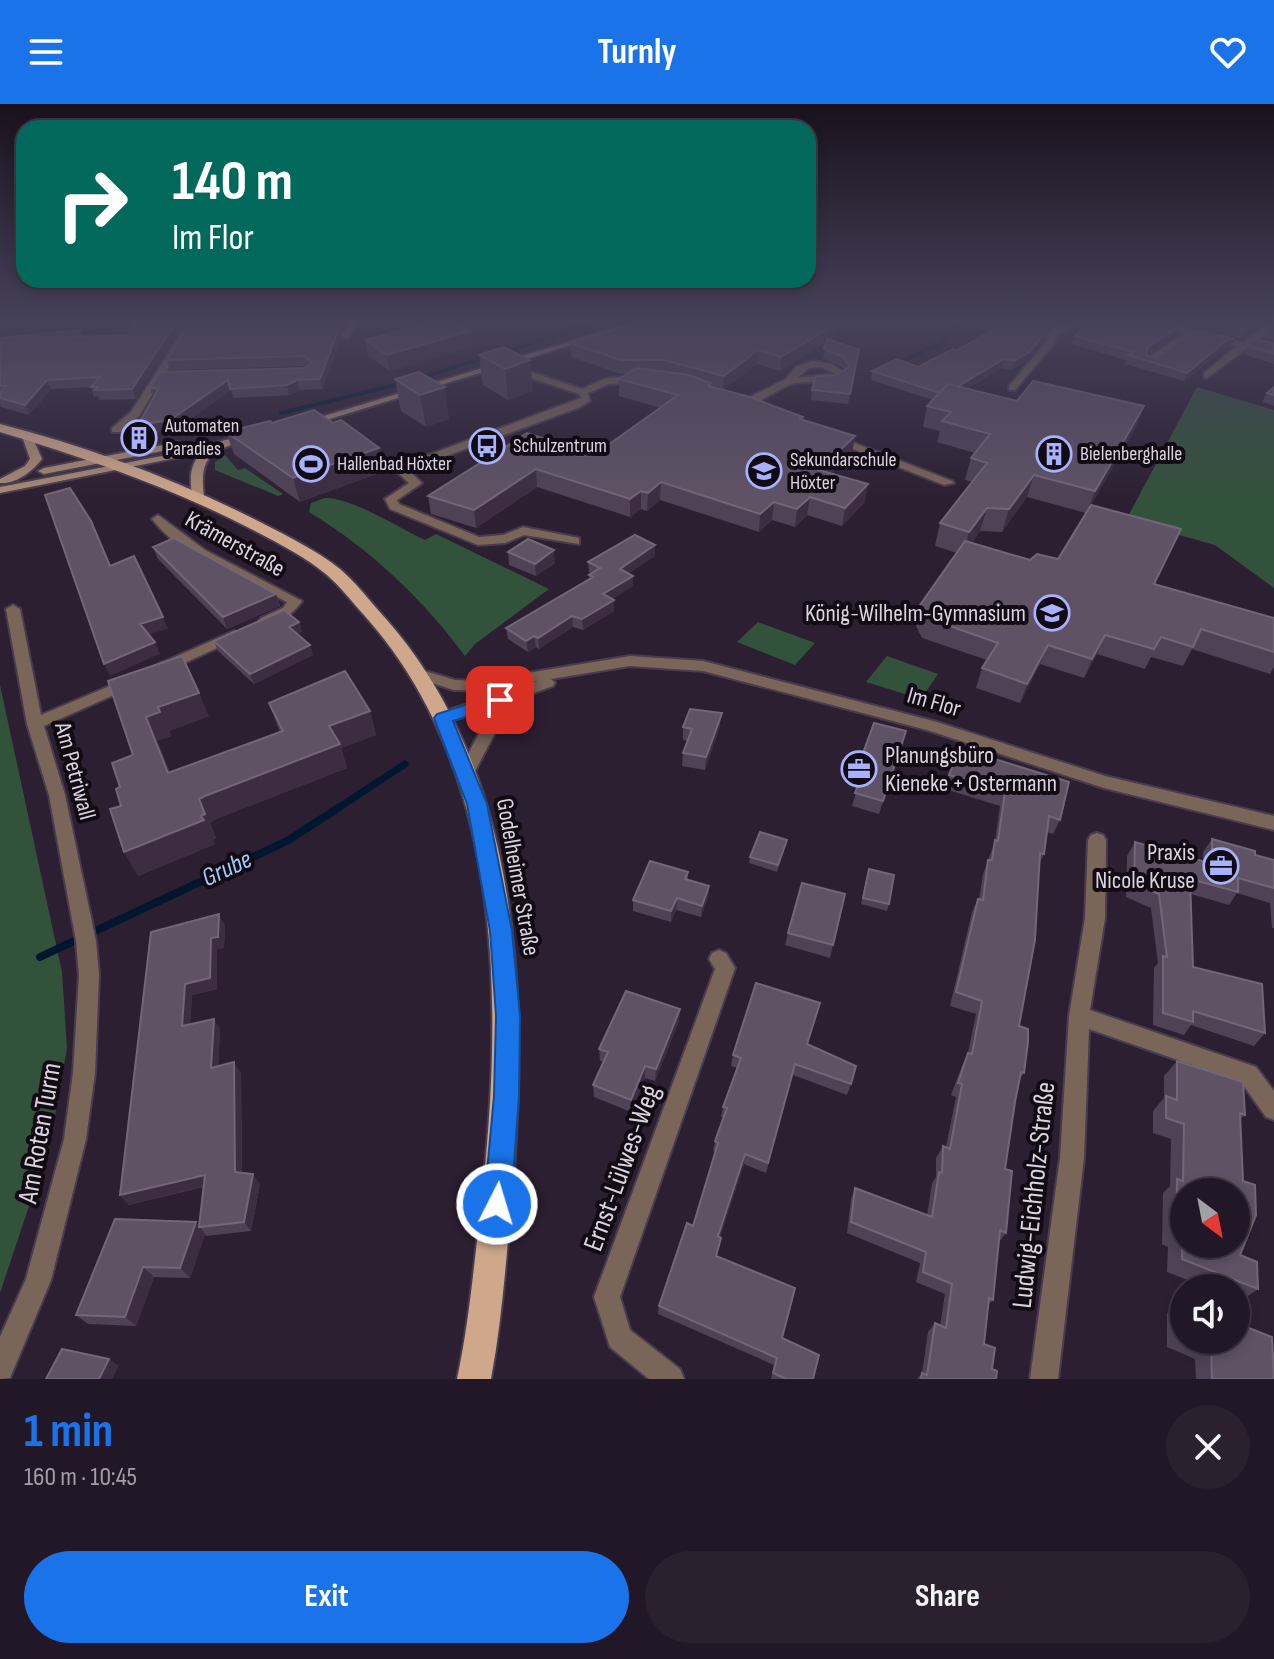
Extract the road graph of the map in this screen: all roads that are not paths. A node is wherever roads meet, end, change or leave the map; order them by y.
1 (157, 380) edge
2 (449, 380) edge
3 (548, 380) edge
4 (631, 380) edge
5 (1018, 380) edge
6 (790, 381) dead end
7 (1012, 388) dead end
8 (583, 392) junction
9 (745, 402) edge
10 (287, 427) edge
11 (0, 428) edge
12 (116, 430) dead end
13 (820, 433) edge
14 (27, 436) junction
15 (226, 443) junction
16 (98, 459) junction
17 (121, 467) junction
18 (948, 483) dead end
19 (1, 485) edge
20 (198, 496) junction
21 (158, 519) dead end
22 (575, 541) dead end
23 (13, 609) dead end
24 (576, 671) junction
25 (418, 674) junction
26 (529, 691) junction
27 (443, 718) junction
28 (35, 724) junction
29 (470, 784) junction
30 (1274, 823) edge
31 (1097, 840) dead end
32 (85, 939) joint
33 (719, 959) dead end
34 (1079, 1016) junction
35 (1274, 1109) edge
36 (0, 1368) edge
37 (474, 1379) edge
38 (670, 1379) edge
39 (1044, 1379) edge

1 - 12 street
2 - 10 main road
3 - 8 street
4 - 8 street
5 - 7 street
6 - 9 street
8 - 22 street
11 - 14 main road, Godelheimer Straße
13 - 18 street
14 - 16 main road, Godelheimer Straße
14 - 19 main road
15 - 16 main road
15 - 17 main road
15 - 20 main road
16 - 17 main road, Godelheimer Straße
16 - 19 main road
17 - 19 main road
17 - 20 main road, Godelheimer Straße
20 - 25 main road, Godelheimer Straße
21 - 28 street, Krämerstraße
23 - 28 street, Am Petriwall
24 - 25 street, Im Flor
24 - 26 street, Im Flor
24 - 30 street, Im Flor
25 - 27 main road, Godelheimer Straße
26 - 27 street, Im Flor
26 - 29 street, Im Flor
27 - 29 main road, Godelheimer Straße
28 - 32 street, Am Petriwall
29 - 37 main road, Godelheimer Straße
31 - 34 street, Ludwig-Eichholz-Straße
32 - 36 street, Am Roten Turm
33 - 38 street, Ernst-Lülwes-Weg
34 - 35 street
34 - 39 street, Ludwig-Eichholz-Straße

